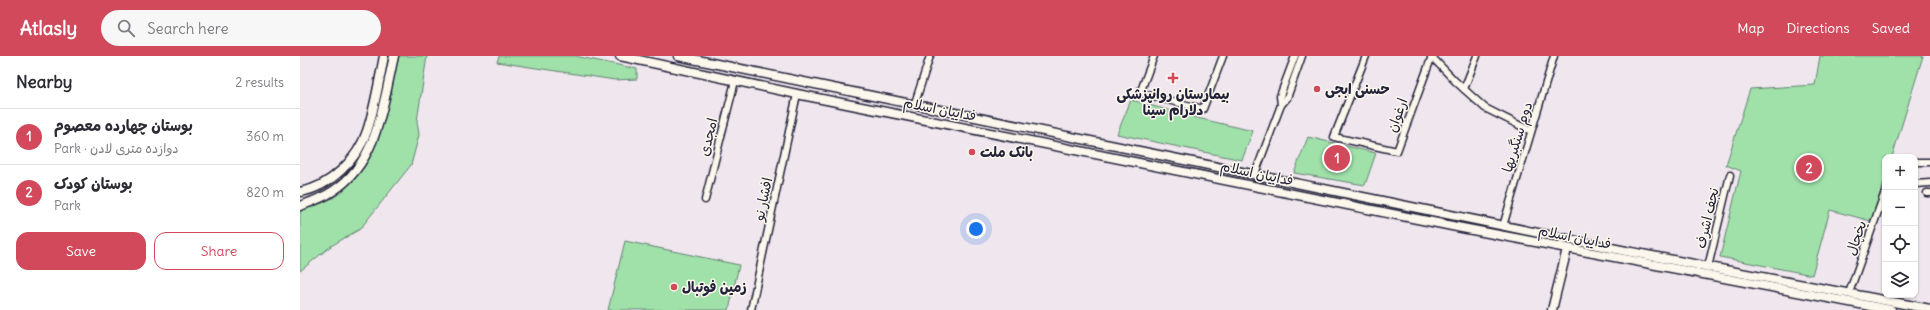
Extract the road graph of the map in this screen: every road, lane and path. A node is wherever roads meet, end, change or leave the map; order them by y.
1 (384, 56) edge
2 (394, 56) edge
3 (620, 56) edge
4 (678, 56) edge
5 (930, 56) edge
6 (1154, 56) edge
7 (1223, 56) edge
8 (1295, 56) edge
9 (1302, 56) edge
10 (1366, 56) edge
11 (1431, 56) edge
12 (1477, 56) edge
13 (1554, 56) edge
14 (735, 81) junction
15 (1464, 89) junction
16 (797, 94) junction
17 (915, 104) junction
18 (1281, 105) junction
19 (1531, 131) junction
20 (1918, 162) edge
21 (1930, 162) edge
22 (1254, 174) junction
23 (1730, 175) dead end
24 (1930, 182) edge
25 (1918, 184) edge
26 (300, 192) edge
27 (705, 200) dead end
28 (1882, 200) edge
29 (300, 206) edge
30 (1502, 226) junction
31 (1567, 249) junction
32 (1708, 267) junction
33 (1849, 293) junction
34 (1930, 309) edge
35 (751, 310) edge
36 (1552, 310) edge
37 (1891, 310) edge

1 - 26 main road
2 - 29 main road
3 - 14 main road, فداییان اسلام
4 - 17 main road, فداییان اسلام
5 - 17 street
6 - 7 street
8 - 18 street
9 - 18 street
10 - 11 street, ارغوان
11 - 15 street
12 - 15 street
13 - 19 street, دوم سنگبریها
14 - 16 main road, فداییان اسلام
14 - 27 street, امجدی
15 - 19 street
16 - 31 main road, فداییان اسلام
16 - 35 street, افشار نو
17 - 22 main road, فداییان اسلام
18 - 22 street
19 - 30 street, دوم سنگبریها
20 - 21 street
22 - 30 main road, فداییان اسلام
23 - 32 street, نجف اشرف
24 - 25 street
28 - 33 street, یخچال
30 - 32 main road, فداییان اسلام
31 - 36 main road
31 - 37 main road, فداییان اسلام
32 - 33 main road, فداییان اسلام
33 - 34 main road, فداییان اسلام

